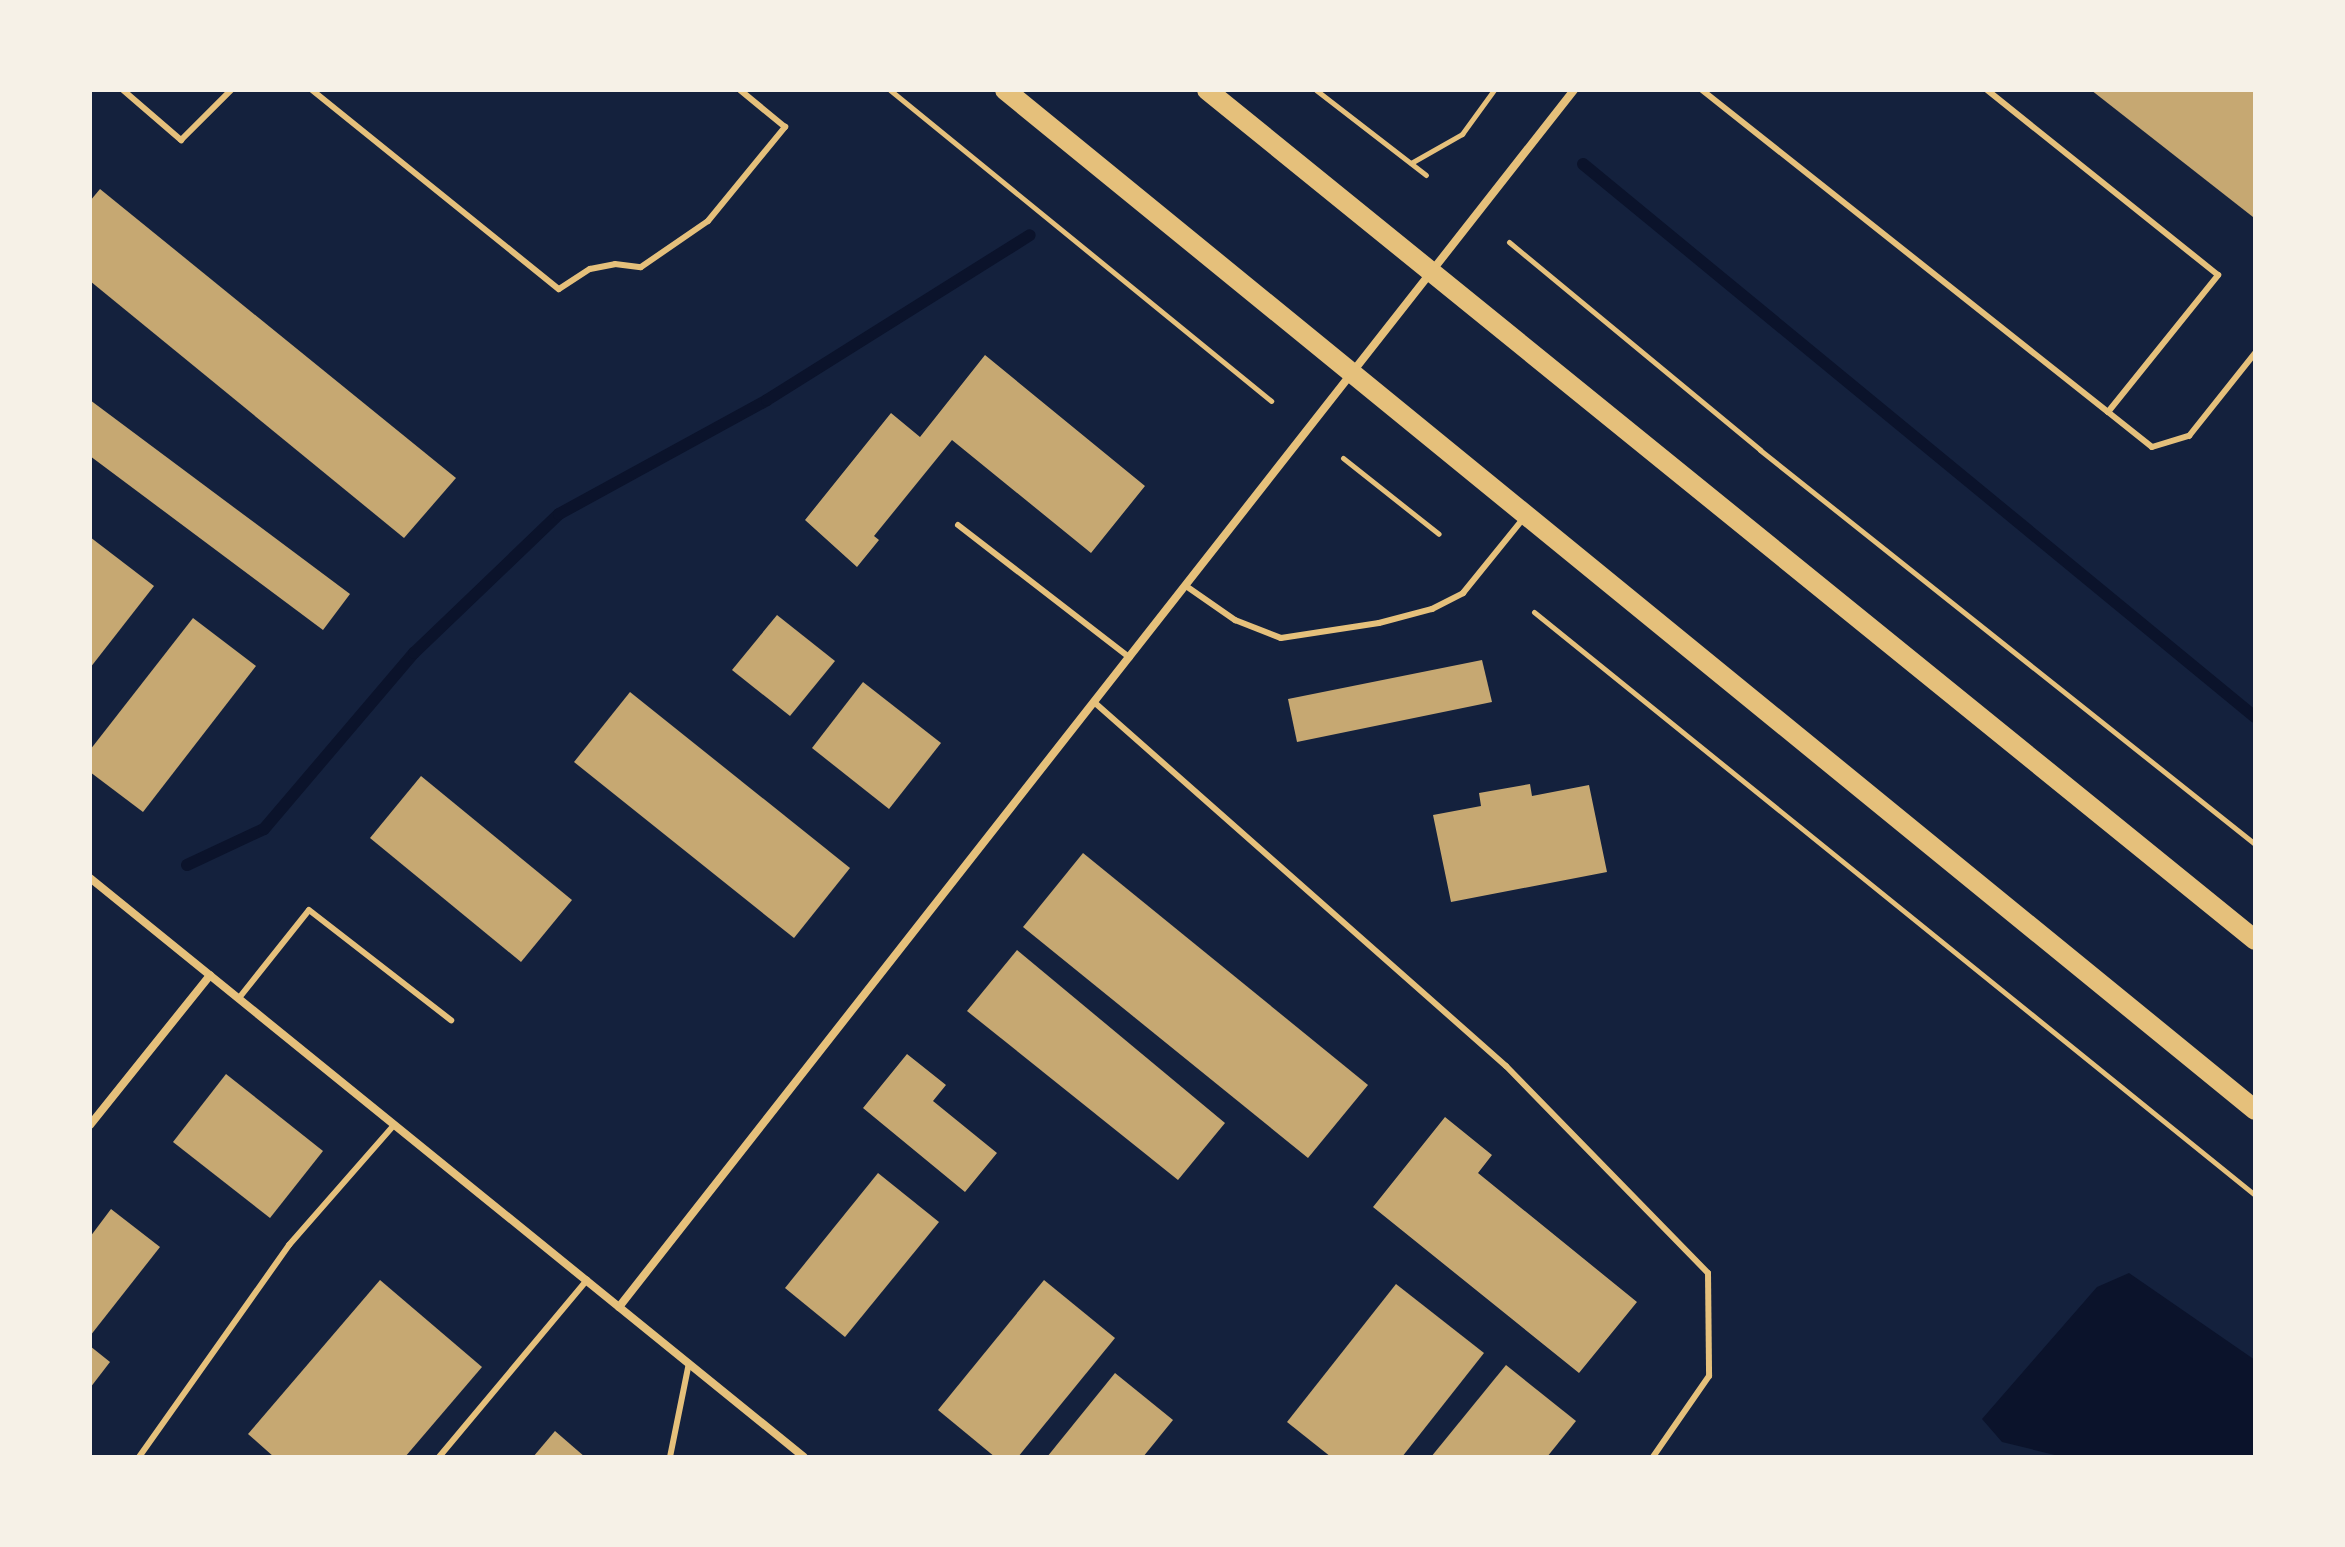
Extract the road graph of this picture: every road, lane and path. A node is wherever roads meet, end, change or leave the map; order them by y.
1 (123, 90) edge
2 (231, 90) edge
3 (312, 90) edge
4 (740, 90) edge
5 (890, 90) edge
6 (1005, 90) edge
7 (1207, 90) edge
8 (1316, 90) edge
9 (1494, 90) edge
10 (1574, 90) edge
11 (1702, 90) edge
12 (1987, 90) edge
13 (1411, 163) junction
14 (1426, 175) dead end
15 (1509, 242) dead end
16 (1430, 272) junction
17 (2255, 353) edge
18 (1355, 371) junction
19 (1271, 401) dead end
20 (2108, 412) junction
21 (1343, 458) dead end
22 (1528, 513) junction
23 (958, 525) dead end
24 (1439, 534) dead end
25 (1186, 586) junction
26 (1534, 612) dead end
27 (1130, 658) junction
28 (1094, 702) junction
29 (2255, 844) edge
30 (90, 878) edge
31 (2255, 940) edge
32 (210, 975) junction
33 (239, 998) junction
34 (451, 1020) dead end
35 (2255, 1110) edge
36 (90, 1125) edge
37 (394, 1125) junction
38 (2255, 1195) edge
39 (587, 1280) junction
40 (619, 1307) junction
41 (689, 1363) junction
42 (139, 1457) edge
43 (439, 1457) edge
44 (670, 1457) edge
45 (804, 1457) edge
46 (1653, 1457) edge

1 - 2 lane
3 - 4 lane
5 - 19 path
6 - 18 main road
7 - 16 main road
8 - 13 path
9 - 13 path
10 - 16 street
11 - 20 lane
12 - 20 lane
13 - 14 path
15 - 29 path
16 - 18 street
16 - 31 main road
17 - 20 lane
18 - 22 main road
18 - 25 street
21 - 24 path
22 - 25 lane
22 - 35 main road
23 - 27 lane
25 - 27 street
26 - 38 path
27 - 28 street
28 - 40 street
28 - 46 lane
30 - 32 street
32 - 33 street
32 - 36 street
33 - 34 lane
33 - 37 street
37 - 39 street
37 - 42 lane
39 - 40 street
39 - 43 lane
40 - 41 street
41 - 44 lane
41 - 45 street

